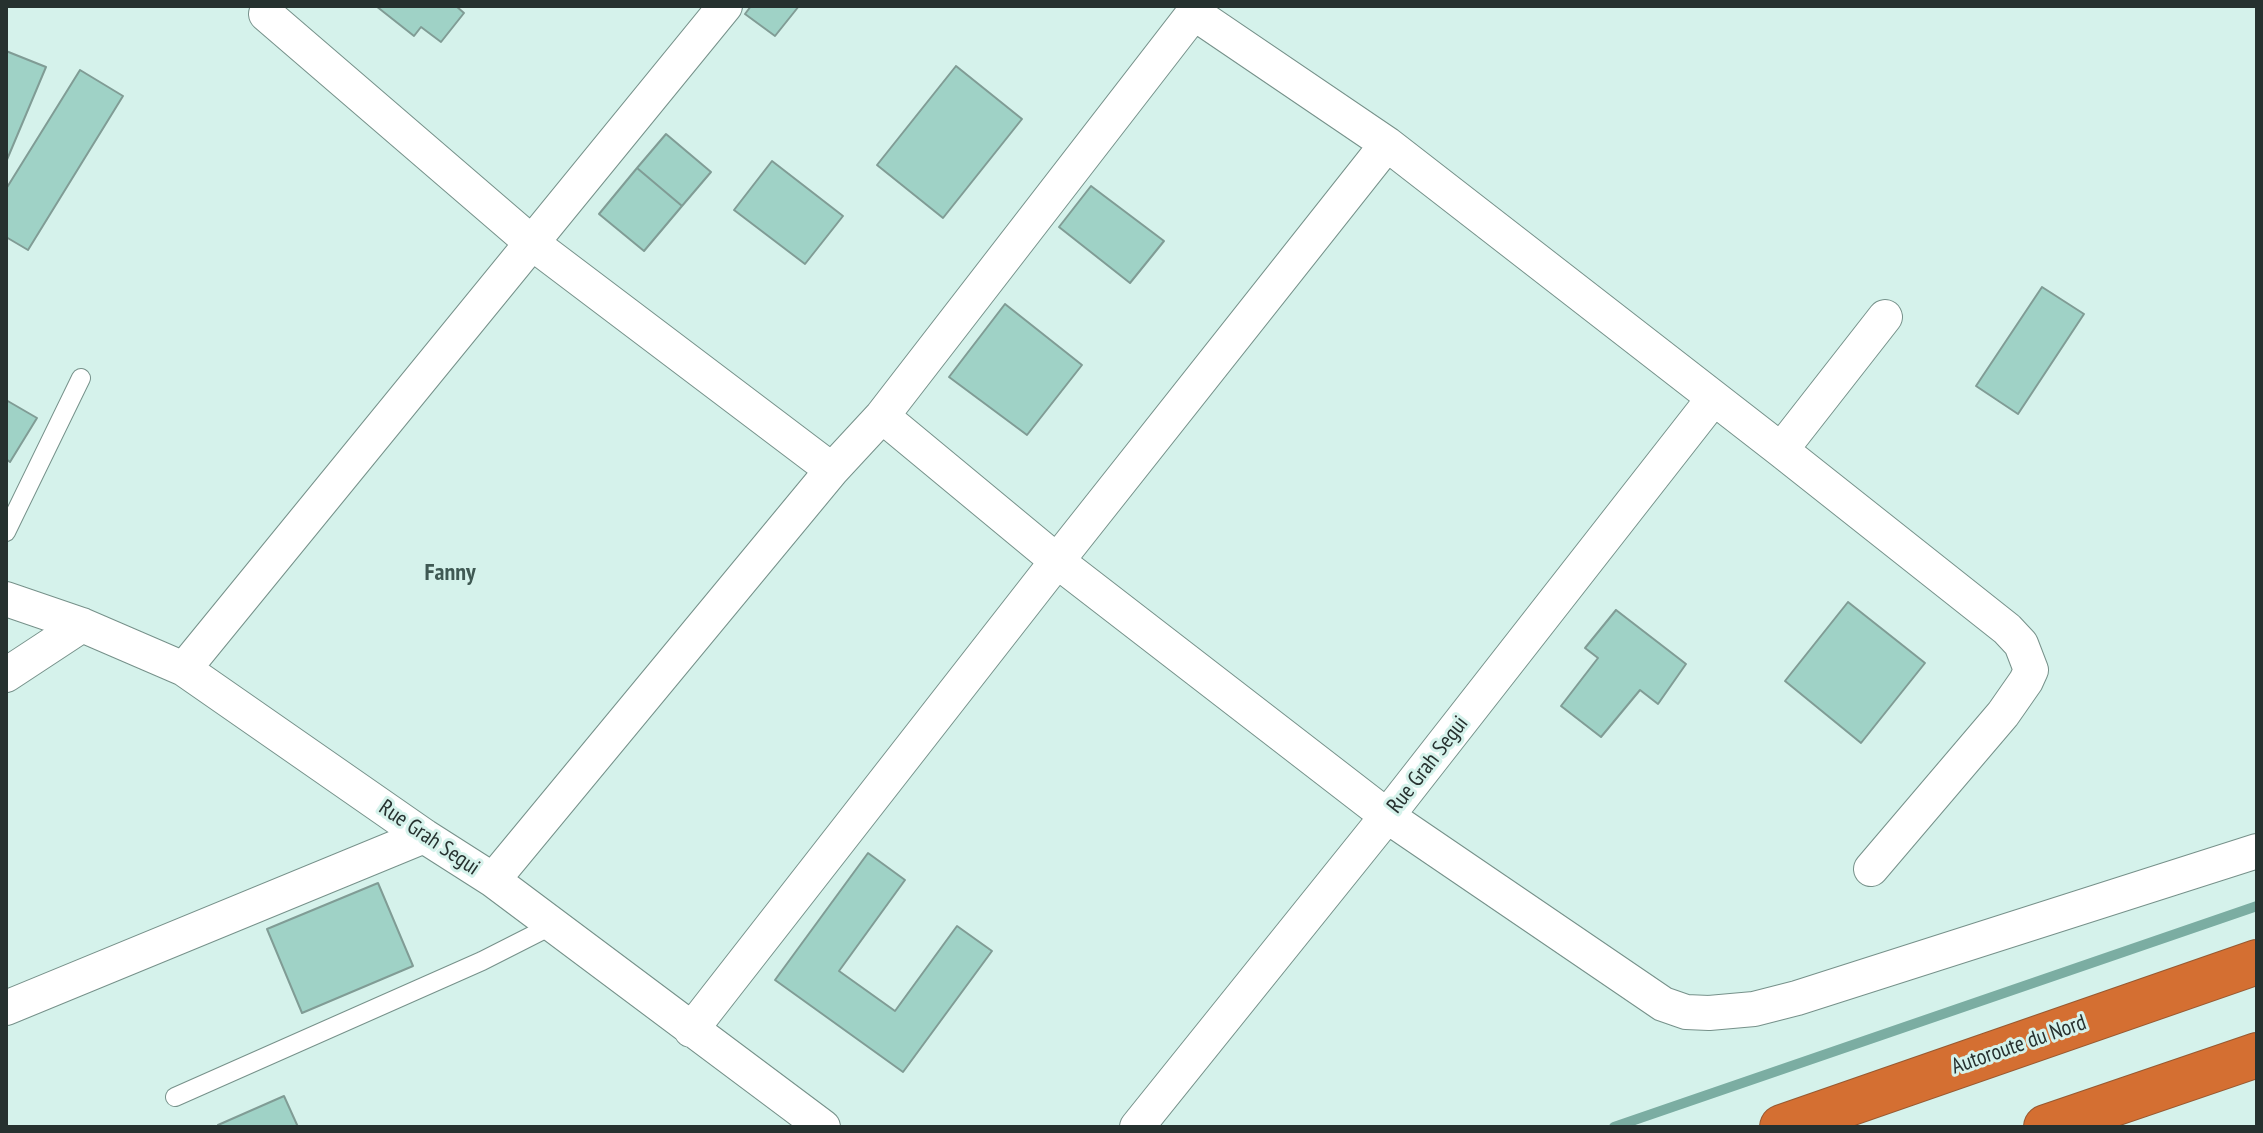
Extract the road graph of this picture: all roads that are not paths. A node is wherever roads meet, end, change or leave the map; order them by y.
1 (725, 6) edge
2 (1196, 10) edge
3 (266, 14) dead end
4 (1387, 144) junction
5 (532, 243) junction
6 (1885, 317) dead end
7 (81, 378) dead end
8 (1713, 399) junction
9 (882, 416) junction
10 (1781, 450) junction
11 (832, 470) junction
12 (6, 532) edge
13 (1057, 561) junction
14 (6, 599) edge
15 (82, 625) junction
16 (184, 669) junction
17 (6, 675) edge
18 (1387, 816) junction
19 (424, 836) junction
20 (2257, 851) edge
21 (1871, 869) dead end
22 (493, 880) junction
23 (551, 926) junction
24 (2257, 962) edge
25 (6, 1008) edge
26 (691, 1030) junction
27 (2257, 1055) edge
28 (175, 1097) dead end
29 (823, 1127) edge
30 (1137, 1127) edge
31 (1782, 1127) edge
32 (2046, 1127) edge

1 - 5 street
2 - 4 street
2 - 9 street
3 - 5 street
4 - 8 street
4 - 13 street
5 - 11 street
5 - 16 street
6 - 10 street
7 - 12 lane
8 - 10 street
8 - 18 street, Rue Grah Segui
9 - 11 street
9 - 13 street
10 - 21 street
11 - 22 street
13 - 18 street
13 - 26 street
14 - 15 street, Rue Grah Segui
15 - 16 street, Rue Grah Segui
15 - 17 street
16 - 19 street, Rue Grah Segui
18 - 20 street
18 - 30 street, Rue Grah Segui
19 - 22 street, Rue Grah Segui
19 - 25 street
22 - 23 street, Rue Grah Segui
23 - 26 street, Rue Grah Segui
23 - 28 lane
24 - 31 highway, Autoroute du Nord
26 - 29 street, Rue Grah Segui
27 - 32 highway

